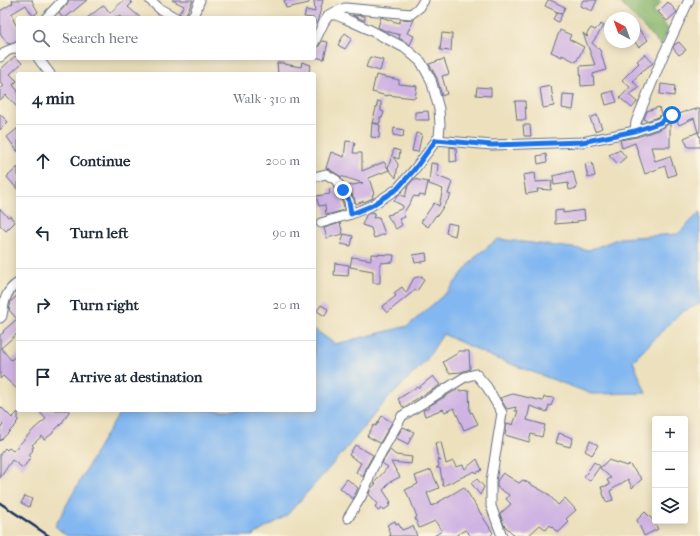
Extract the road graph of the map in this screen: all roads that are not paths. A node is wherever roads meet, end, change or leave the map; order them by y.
1 (62, 0) edge
2 (150, 0) edge
3 (200, 0) edge
4 (424, 0) edge
5 (689, 0) edge
6 (329, 15) junction
7 (48, 16) edge
8 (172, 16) edge
9 (192, 16) edge
10 (316, 39) edge
11 (16, 48) edge
12 (0, 57) edge
13 (40, 60) edge
14 (48, 72) edge
15 (672, 115) dead end
16 (635, 131) junction
17 (436, 140) junction
18 (318, 176) dead end
19 (351, 214) junction
20 (321, 223) dead end
21 (16, 284) edge
22 (0, 318) edge
23 (348, 518) dead end
24 (502, 536) edge

1 - 7 street
2 - 8 street
3 - 9 street
4 - 6 street
5 - 16 street
6 - 10 street
6 - 17 street
11 - 12 street
13 - 14 street
15 - 16 street
16 - 17 street
17 - 19 street
18 - 19 street
19 - 20 street
21 - 22 street
23 - 24 street

